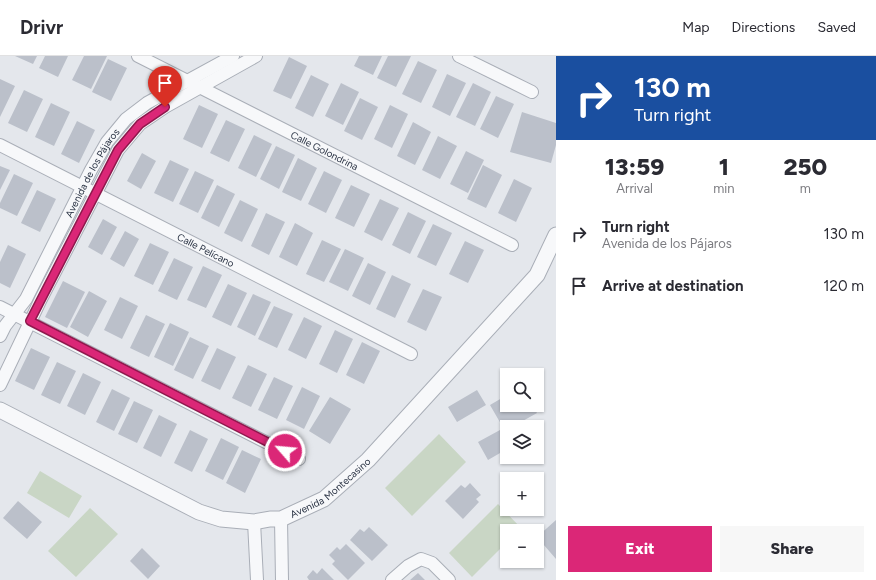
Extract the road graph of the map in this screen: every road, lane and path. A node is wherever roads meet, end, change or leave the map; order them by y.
1 (138, 56) edge
2 (233, 56) edge
3 (256, 56) edge
4 (459, 56) edge
5 (186, 82) junction
6 (200, 88) junction
7 (532, 92) dead end
8 (0, 145) edge
9 (82, 187) junction
10 (95, 193) junction
11 (556, 235) edge
12 (512, 245) dead end
13 (0, 306) edge
14 (14, 314) junction
15 (30, 321) junction
16 (0, 336) edge
17 (411, 354) dead end
18 (0, 385) edge
19 (0, 410) edge
20 (299, 459) dead end
21 (281, 519) junction
22 (254, 522) junction
23 (257, 580) edge
24 (282, 580) edge
25 (392, 580) edge
26 (449, 580) edge

1 - 5 street, Calle Golondrina
2 - 5 street, Avenida de los Pájaros
3 - 6 street, Avenida de los Pájaros
4 - 7 street
5 - 6 street, Calle Golondrina
5 - 9 street, Avenida de los Pájaros
6 - 10 street, Avenida de los Pájaros
6 - 12 street, Calle Golondrina
8 - 9 street, Calle Pelícano
9 - 10 street, Calle Pelícano
9 - 14 street, Avenida de los Pájaros
10 - 15 street, Avenida de los Pájaros
10 - 17 street, Calle Pelícano
11 - 21 street, Avenida Montecasino
13 - 14 street
14 - 15 street
14 - 16 street, Avenida de los Pájaros
15 - 18 street, Avenida de los Pájaros
15 - 20 street
19 - 22 street, Avenida Montecasino
21 - 22 street, Avenida Montecasino
21 - 24 street
22 - 23 street
25 - 26 street

